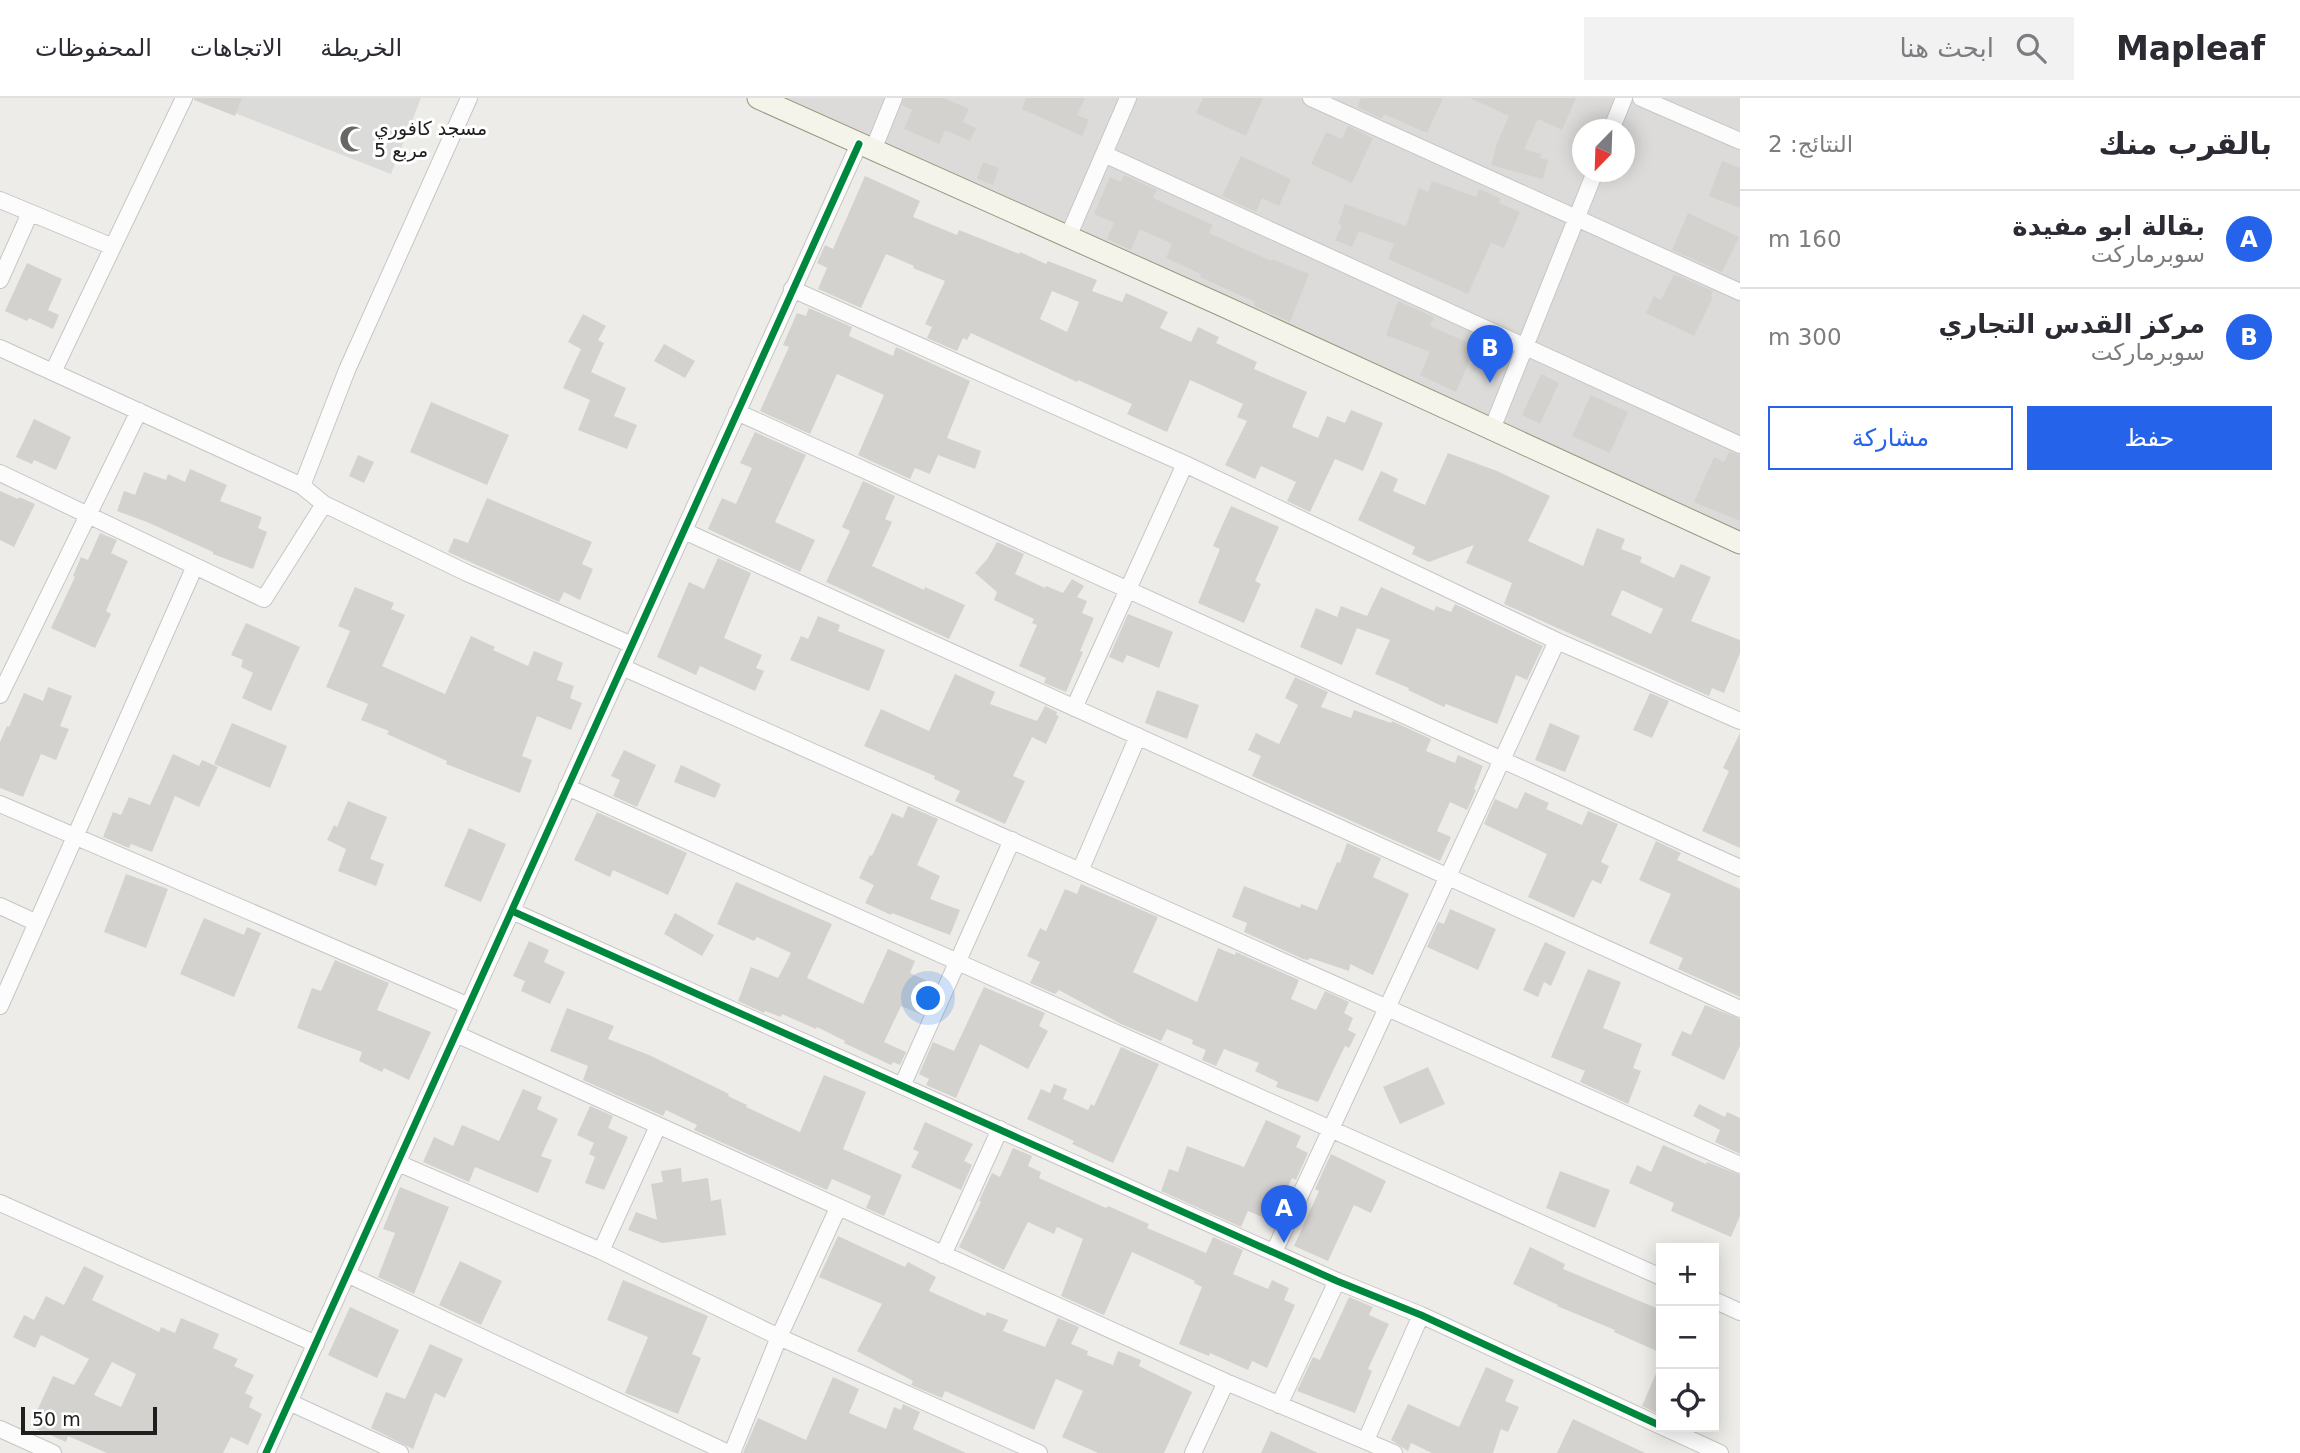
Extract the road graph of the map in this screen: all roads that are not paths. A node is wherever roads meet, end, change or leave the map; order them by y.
1 (184, 98) edge
2 (469, 98) edge
3 (758, 98) edge
4 (894, 98) edge
5 (1129, 98) edge
6 (1311, 98) edge
7 (1624, 98) edge
8 (1641, 98) edge
9 (1615, 119) edge
10 (1740, 141) edge
11 (866, 147) junction
12 (1104, 154) junction
13 (1591, 182) edge
14 (0, 200) edge
15 (30, 213) junction
16 (1576, 219) junction
17 (1068, 237) junction
18 (113, 247) junction
19 (0, 280) edge
20 (792, 289) junction
21 (1740, 292) edge
22 (1525, 347) junction
23 (0, 348) edge
24 (53, 372) junction
25 (139, 411) junction
26 (737, 412) junction
27 (1493, 429) junction
28 (1740, 445) edge
29 (1185, 464) junction
30 (0, 473) edge
31 (302, 486) junction
32 (324, 505) junction
33 (88, 515) junction
34 (684, 531) junction
35 (1740, 543) edge
36 (195, 566) junction
37 (1129, 591) junction
38 (1557, 641) junction
39 (632, 645) junction
40 (622, 667) junction
41 (0, 695) edge
42 (1074, 708) junction
43 (1740, 721) edge
44 (1138, 736) junction
45 (1502, 760) junction
46 (568, 787) junction
47 (0, 804) edge
48 (75, 836) junction
49 (1012, 841) junction
50 (1740, 868) edge
51 (1080, 871) junction
52 (1448, 876) junction
53 (0, 906) edge
54 (512, 911) junction
55 (37, 923) junction
56 (958, 962) junction
57 (0, 1006) edge
58 (469, 1006) junction
59 (1388, 1008) junction
60 (1740, 1009) edge
61 (456, 1034) junction
62 (902, 1086) junction
63 (658, 1126) junction
64 (1000, 1129) junction
65 (1332, 1129) junction
66 (398, 1163) junction
67 (1740, 1165) edge
68 (0, 1203) edge
69 (838, 1208) junction
70 (601, 1251) junction
71 (1274, 1252) junction
72 (943, 1255) junction
73 (347, 1274) junction
74 (1656, 1275) edge
75 (1337, 1281) junction
76 (1719, 1302) edge
77 (1740, 1312) edge
78 (1421, 1315) junction
79 (779, 1338) junction
80 (316, 1344) junction
81 (1226, 1382) junction
82 (289, 1402) junction
83 (1279, 1405) junction
84 (1656, 1423) edge
85 (0, 1429) edge
86 (1675, 1432) edge
87 (1366, 1440) junction
88 (52, 1453) edge
89 (266, 1453) edge
90 (400, 1453) edge
91 (730, 1453) edge
92 (1039, 1453) edge
93 (1194, 1453) edge
94 (1394, 1453) edge
95 (1720, 1453) edge

1 - 18 street
2 - 31 street
3 - 11 street
4 - 11 street
5 - 12 street
6 - 16 street
7 - 9 street
8 - 10 street
11 - 17 street
11 - 20 street
12 - 17 street
12 - 22 street
13 - 16 street
14 - 15 street
15 - 18 street
15 - 19 street
16 - 21 street
16 - 22 street
17 - 27 street
18 - 24 street
20 - 26 street
20 - 29 street
22 - 27 street
22 - 28 street
23 - 24 street
24 - 25 street
25 - 31 street
25 - 33 street
26 - 34 street
26 - 37 street
27 - 35 street
29 - 37 street
29 - 38 street
30 - 33 street
31 - 32 street
32 - 36 street
32 - 39 street
33 - 36 street
33 - 41 street
34 - 39 street
34 - 42 street
36 - 48 street
37 - 42 street
37 - 45 street
38 - 43 street
38 - 45 street
39 - 40 street
40 - 46 street
40 - 49 street
42 - 44 street
44 - 51 street
44 - 52 street
45 - 50 street
45 - 52 street
46 - 54 street
46 - 56 street
47 - 48 street
48 - 55 street
48 - 58 street
49 - 51 street
49 - 56 street
51 - 59 street
52 - 59 street
52 - 60 street
53 - 55 street
54 - 58 street
54 - 62 street
55 - 57 street
56 - 62 street
56 - 65 street
58 - 61 street
59 - 65 street
59 - 67 street
61 - 63 street
61 - 66 street
62 - 64 street
63 - 69 street
63 - 70 street
64 - 71 street
64 - 72 street
65 - 71 street
65 - 74 street
66 - 70 street
66 - 73 street
68 - 80 street
69 - 72 street
69 - 79 street
70 - 79 street
71 - 75 street
72 - 81 street
73 - 80 street
73 - 91 street
75 - 78 street
75 - 83 street
76 - 77 street
78 - 84 street
78 - 87 street
79 - 91 street
79 - 92 street
80 - 82 street
81 - 83 street
81 - 93 street
82 - 89 street
82 - 90 street
83 - 87 street
85 - 88 street
86 - 95 street
87 - 94 street

